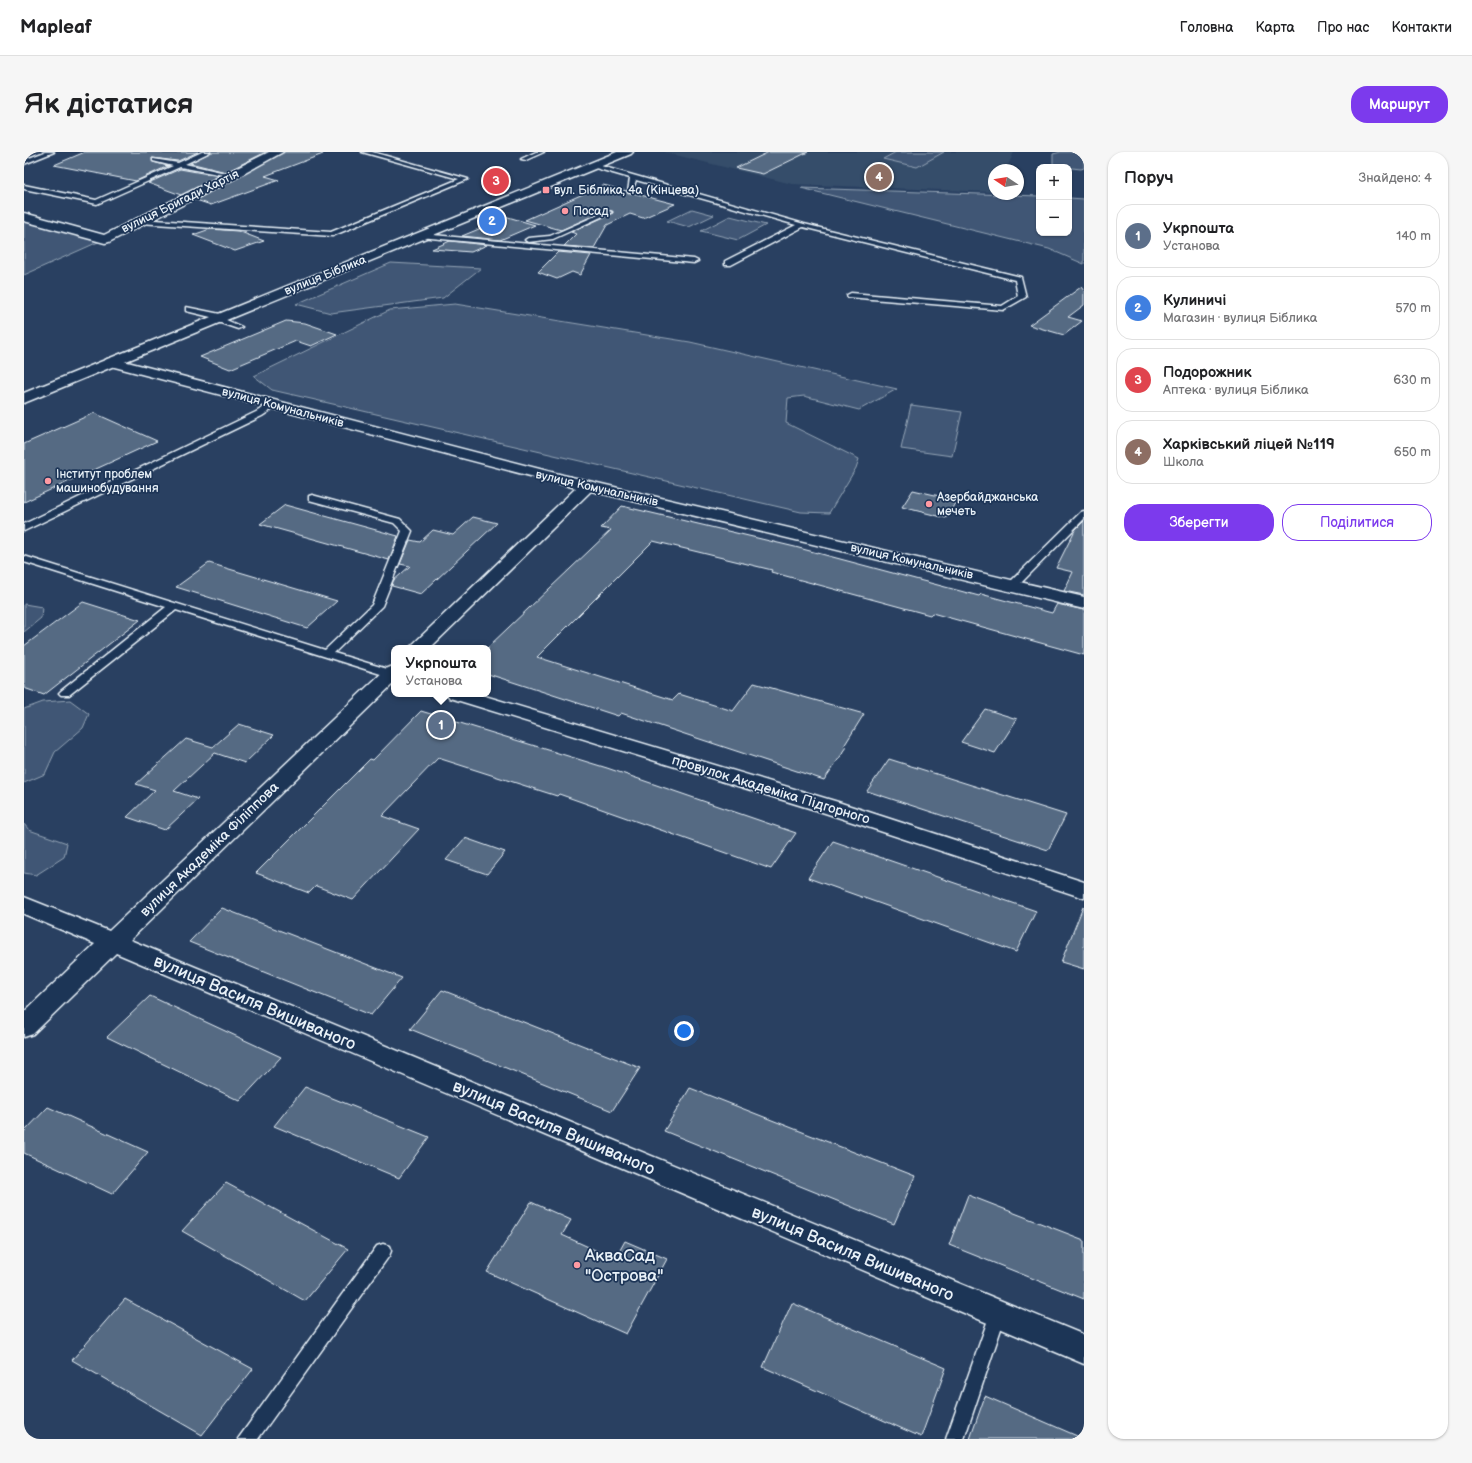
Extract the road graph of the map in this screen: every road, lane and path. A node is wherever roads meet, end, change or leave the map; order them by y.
1 (51, 152) edge
2 (207, 152) edge
3 (277, 152) edge
4 (365, 152) edge
5 (541, 152) edge
6 (626, 152) edge
7 (524, 159) dead end
8 (155, 160) dead end
9 (24, 162) edge
10 (179, 165) junction
11 (594, 166) junction
12 (232, 176) junction
13 (634, 177) junction
14 (24, 188) edge
15 (630, 192) dead end
16 (609, 212) dead end
17 (24, 217) edge
18 (140, 221) junction
19 (802, 225) junction
20 (422, 236) junction
21 (509, 244) junction
22 (694, 261) dead end
23 (728, 263) dead end
24 (851, 295) dead end
25 (189, 310) dead end
26 (220, 318) junction
27 (238, 327) dead end
28 (112, 362) junction
29 (24, 398) edge
30 (274, 404) junction
31 (587, 486) junction
32 (312, 498) dead end
33 (1084, 514) edge
34 (24, 528) edge
35 (24, 559) edge
36 (1013, 585) junction
37 (1084, 603) edge
38 (174, 606) junction
39 (422, 645) edge
40 (326, 654) junction
41 (391, 673) edge
42 (391, 676) edge
43 (65, 693) dead end
44 (467, 697) edge
45 (1084, 890) edge
46 (24, 905) edge
47 (112, 941) junction
48 (24, 1027) edge
49 (383, 1251) dead end
50 (998, 1314) junction
51 (1084, 1350) edge
52 (247, 1439) edge
53 (955, 1439) edge

1 - 9 lane
2 - 10 lane
3 - 12 street, вулиця Бригади Хартія
4 - 18 lane
5 - 7 lane
6 - 11 street, вулиця Біблика
8 - 10 lane
10 - 12 lane
10 - 14 lane
11 - 13 lane
11 - 20 street, вулиця Біблика
12 - 18 street, вулиця Бригади Хартія
13 - 15 lane
13 - 19 lane
16 - 21 lane
17 - 18 street, вулиця Бригади Хартія
19 - 23 lane
19 - 24 lane
20 - 21 lane
20 - 26 street, вулиця Біблика
21 - 22 lane
25 - 26 lane
26 - 27 lane
26 - 28 street, вулиця Біблика
28 - 29 street, вулиця Біблика
28 - 30 street, вулиця Комунальників
30 - 31 street, вулиця Комунальників
30 - 34 lane
31 - 36 street, вулиця Комунальників
31 - 39 street
32 - 40 lane
33 - 36 lane
35 - 38 lane
36 - 37 street, вулиця Комунальників
38 - 40 lane
38 - 43 lane
40 - 41 lane
42 - 47 street, вулиця Академіка Філіппова
44 - 45 street, провулок Академіка Підгорного
46 - 47 street, вулиця Василя Вишиваного
47 - 48 street, вулиця Академіка Філіппова
47 - 50 street, вулиця Василя Вишиваного
49 - 52 lane
50 - 51 street, вулиця Василя Вишиваного
50 - 53 lane

